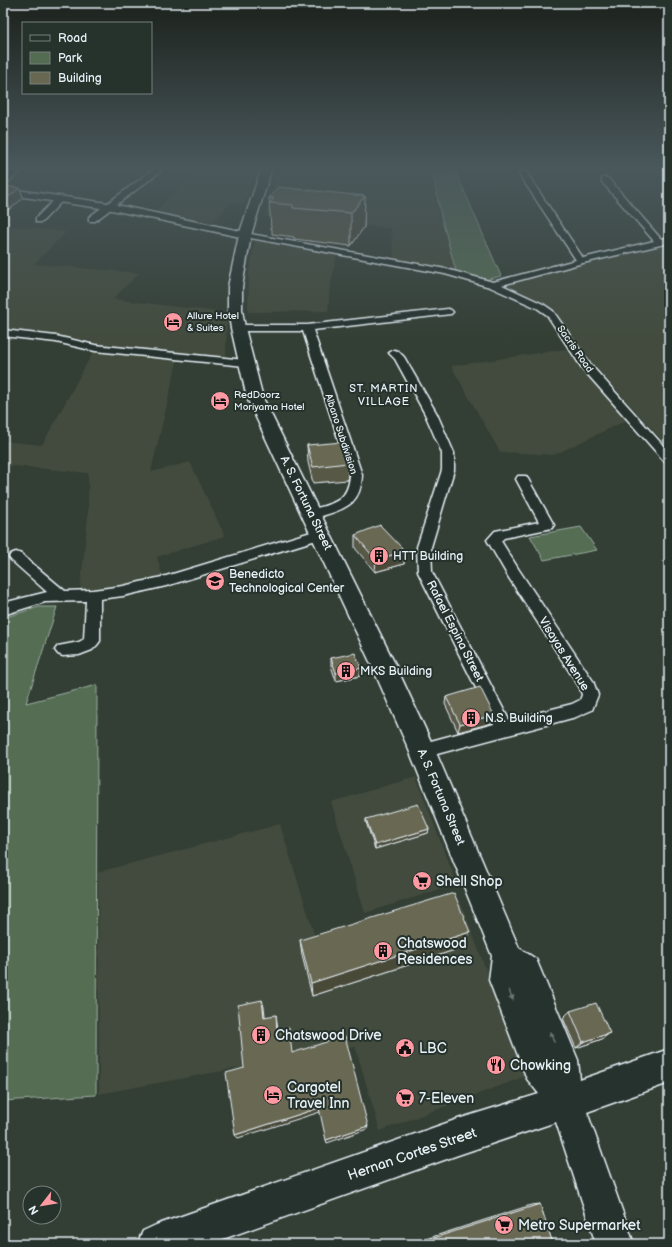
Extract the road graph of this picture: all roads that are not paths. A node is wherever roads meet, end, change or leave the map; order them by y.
1 (195, 225) edge
2 (248, 225) edge
3 (557, 225) edge
4 (644, 225) edge
5 (245, 236) junction
6 (669, 240) edge
7 (659, 242) junction
8 (581, 261) junction
9 (493, 285) junction
10 (448, 312) dead end
11 (238, 328) junction
12 (307, 328) junction
13 (3, 333) edge
14 (394, 353) dead end
15 (245, 362) junction
16 (669, 459) edge
17 (522, 479) dead end
18 (311, 514) junction
19 (321, 534) junction
20 (16, 557) dead end
21 (93, 595) junction
22 (60, 596) junction
23 (3, 609) edge
24 (63, 650) dead end
25 (505, 729) junction
26 (422, 750) junction
27 (669, 1066) edge
28 (566, 1102) junction
29 (156, 1244) edge
30 (615, 1244) edge

1 - 5 street
2 - 5 main road, A. S. Fortuna Street
3 - 8 street
4 - 7 street
5 - 9 street, Sacris Road
5 - 11 main road, A. S. Fortuna Street
6 - 7 street
7 - 8 street
8 - 9 street
9 - 16 street, Sacris Road
10 - 12 street
11 - 12 street
11 - 15 main road, A. S. Fortuna Street
12 - 18 street, Albano Subdivision
13 - 15 street
14 - 25 street, Rafael Espina Street
15 - 18 main road, A. S. Fortuna Street
17 - 25 street, Visayas Avenue
18 - 19 main road, A. S. Fortuna Street
19 - 21 street
19 - 26 main road, A. S. Fortuna Street
20 - 22 street
21 - 22 street
21 - 24 street
22 - 23 street
25 - 26 street, Visayas Avenue
26 - 28 main road, A. S. Fortuna Street
27 - 28 main road, Hernan Cortes Street
28 - 29 main road, Hernan Cortes Street
28 - 30 main road, A. S. Fortuna Street

